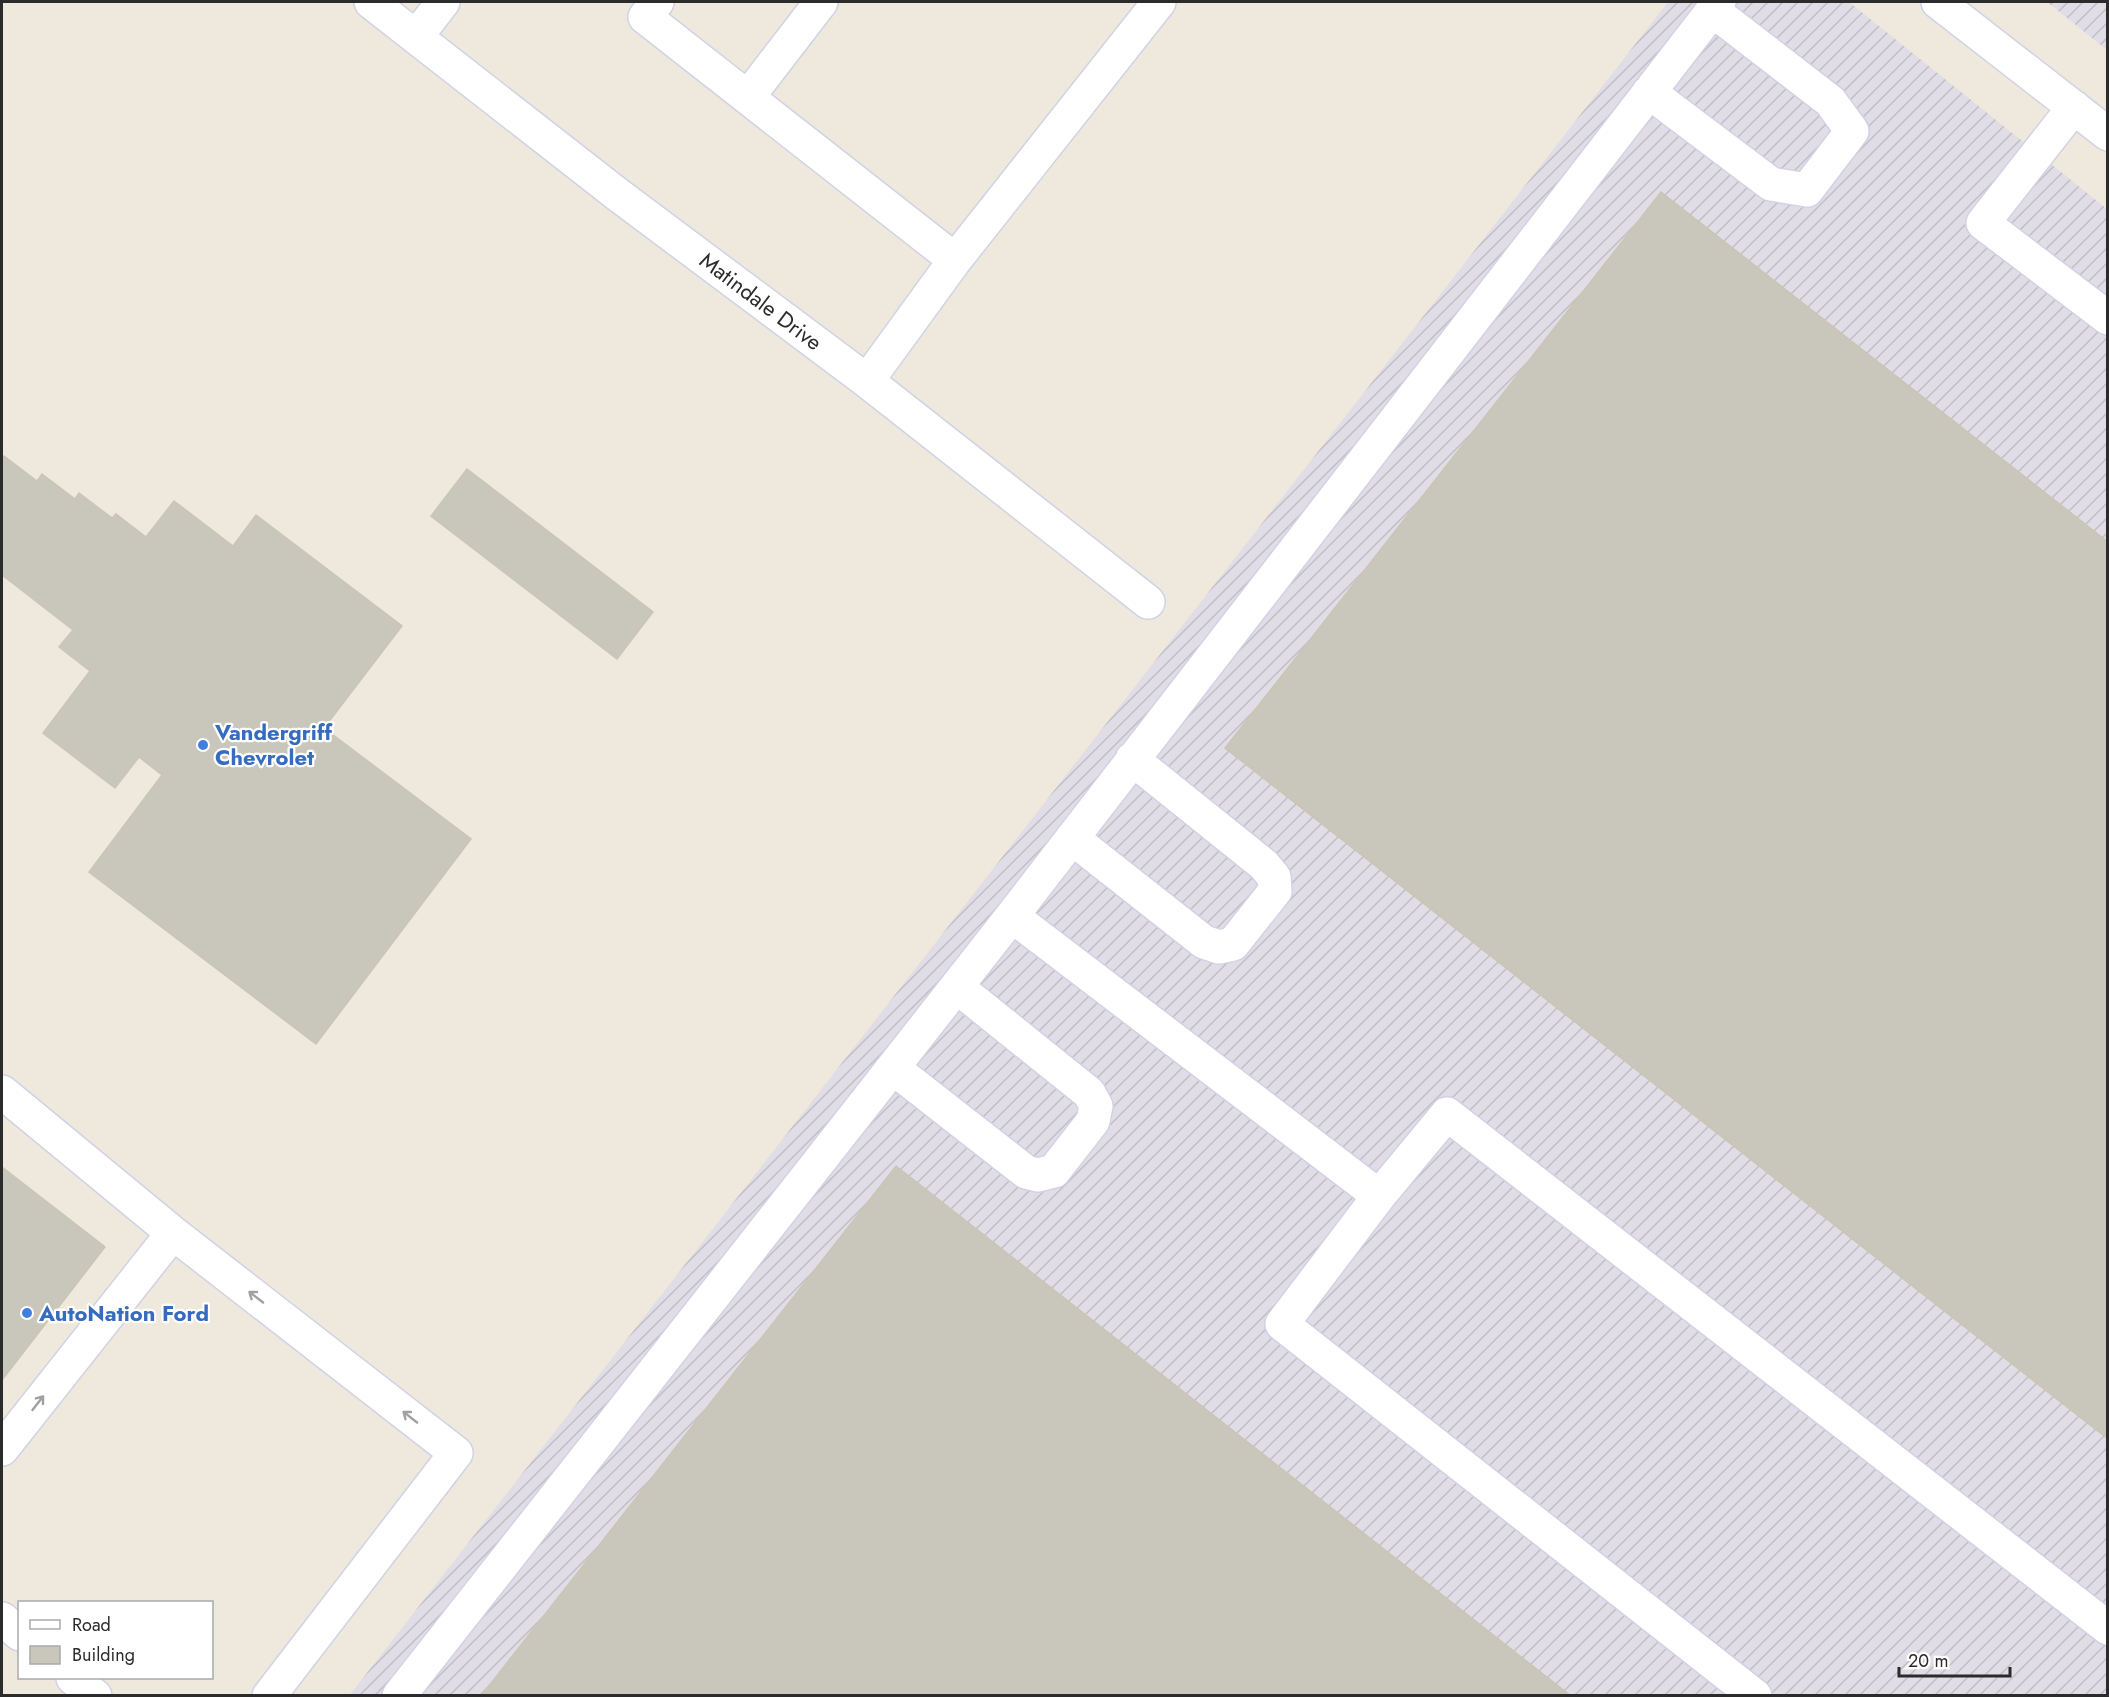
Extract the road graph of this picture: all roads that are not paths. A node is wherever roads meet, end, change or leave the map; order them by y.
1 (371, 2) edge
2 (443, 2) edge
3 (657, 2) edge
4 (821, 2) edge
5 (1159, 2) edge
6 (1938, 2) edge
7 (1716, 6) edge
8 (416, 37) junction
9 (1649, 92) junction
10 (748, 97) junction
11 (2074, 107) junction
12 (2108, 134) edge
13 (955, 260) junction
14 (2108, 318) edge
15 (867, 381) junction
16 (1148, 602) dead end
17 (1132, 759) junction
18 (1071, 838) junction
19 (1012, 916) junction
20 (957, 987) junction
21 (893, 1068) junction
22 (2, 1092) edge
23 (1379, 1196) junction
24 (173, 1233) junction
25 (2, 1449) edge
26 (2, 1619) edge
27 (2108, 1629) edge
28 (18, 1632) edge
29 (75, 1679) edge
30 (95, 1695) edge
31 (269, 1695) edge
32 (399, 1695) edge
33 (1755, 1695) edge

1 - 8 street, Matindale Drive
2 - 8 street
3 - 10 street
4 - 10 street
5 - 13 street
6 - 11 street
7 - 9 street
7 - 9 street
8 - 15 street, Matindale Drive
9 - 17 street
10 - 13 street
11 - 12 street
11 - 14 street
13 - 15 street
15 - 16 street, Matindale Drive
17 - 18 street
17 - 18 street
18 - 19 street
19 - 20 street
19 - 23 street
20 - 21 street
20 - 21 street
21 - 32 street
22 - 24 street
23 - 27 street
23 - 33 street
25 -> 24 street
31 -> 24 street
26 - 28 street
29 - 30 street

